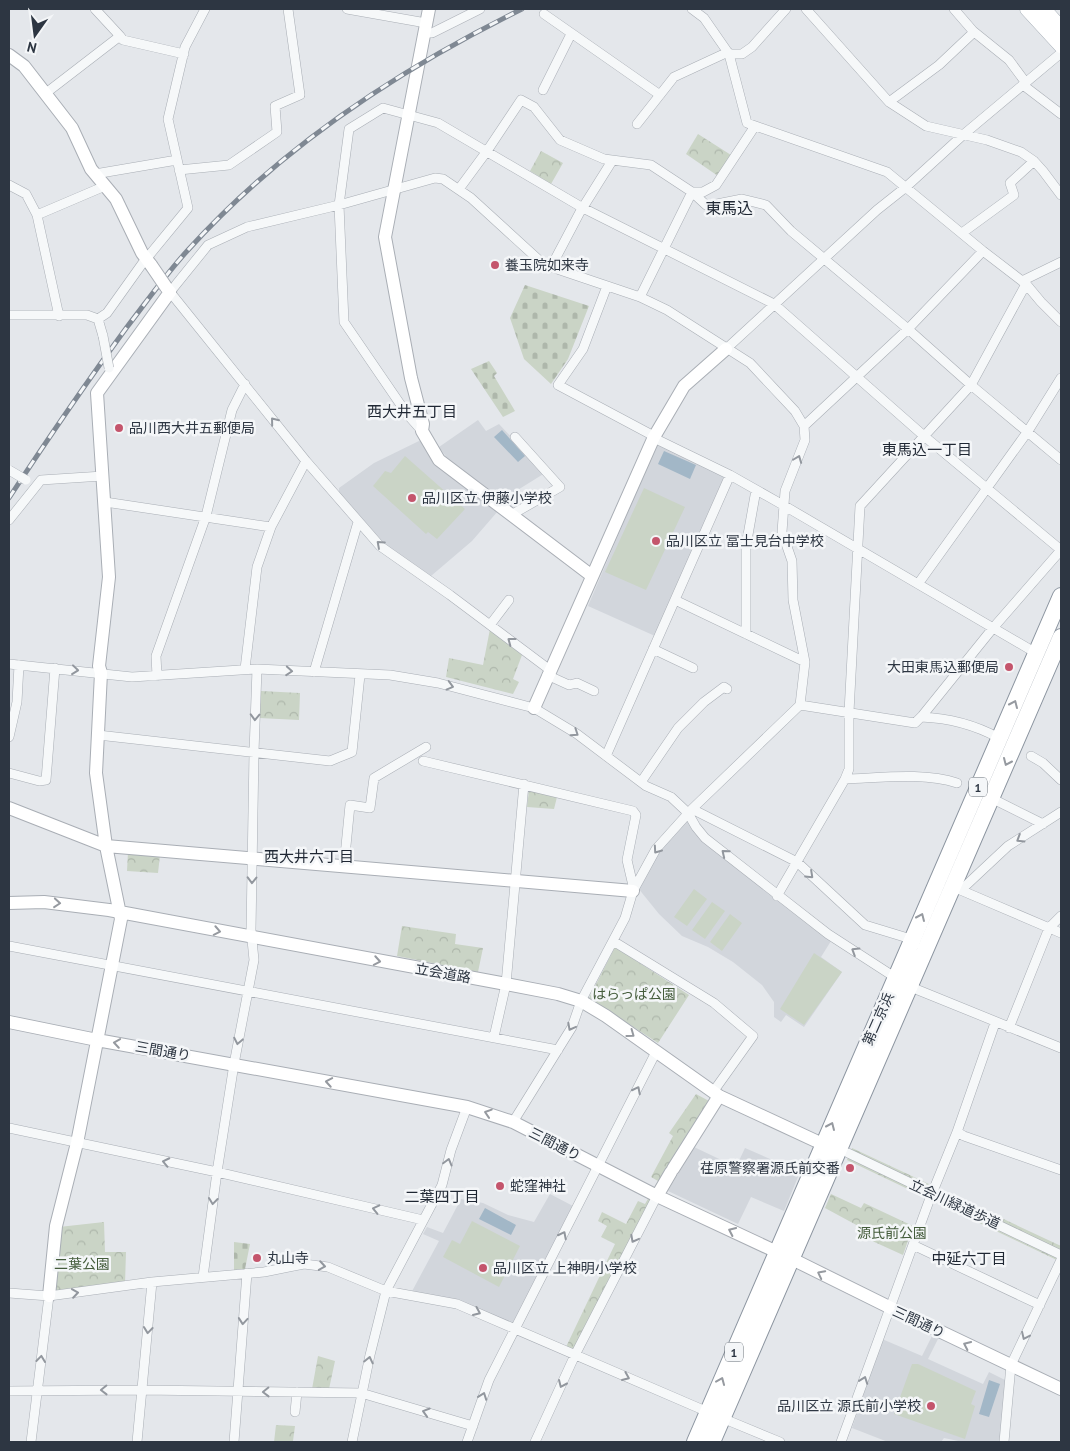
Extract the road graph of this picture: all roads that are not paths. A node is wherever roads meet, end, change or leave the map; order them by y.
1 (95, 9) edge
2 (205, 9) edge
3 (288, 9) edge
4 (347, 9) edge
5 (429, 9) edge
6 (480, 9) edge
7 (692, 9) edge
8 (786, 9) edge
9 (806, 9) edge
10 (954, 9) edge
11 (1027, 9) edge
12 (1044, 9) edge
13 (544, 14) dead end
14 (425, 28) junction
15 (1061, 28) edge
16 (974, 32) junction
17 (572, 34) junction
18 (120, 36) junction
19 (1061, 46) edge
20 (728, 53) junction
21 (1061, 53) edge
22 (184, 54) junction
23 (9, 55) edge
24 (1025, 84) junction
25 (543, 90) dead end
26 (46, 93) junction
27 (660, 95) junction
28 (889, 102) junction
29 (408, 114) junction
30 (1061, 114) edge
31 (637, 124) dead end
32 (755, 126) junction
33 (963, 135) junction
34 (487, 151) junction
35 (612, 160) junction
36 (1034, 161) junction
37 (178, 165) junction
38 (95, 174) junction
39 (9, 185) edge
40 (105, 186) junction
41 (906, 187) junction
42 (394, 190) junction
43 (459, 190) junction
44 (692, 192) junction
45 (1061, 195) edge
46 (339, 205) junction
47 (582, 208) junction
48 (37, 215) junction
49 (962, 233) junction
50 (664, 248) junction
51 (984, 251) junction
52 (824, 259) junction
53 (149, 262) junction
54 (1061, 262) edge
55 (551, 267) junction
56 (1024, 282) junction
57 (607, 286) junction
58 (168, 290) junction
59 (640, 297) junction
60 (774, 304) junction
61 (9, 315) edge
62 (58, 316) junction
63 (98, 319) junction
64 (1061, 322) edge
65 (908, 329) junction
66 (726, 349) junction
67 (110, 371) junction
68 (857, 377) junction
69 (1061, 378) edge
70 (244, 384) junction
71 (971, 385) junction
72 (804, 426) junction
73 (422, 431) junction
74 (1028, 431) junction
75 (515, 436) dead end
76 (924, 436) junction
77 (654, 437) junction
78 (1061, 460) edge
79 (306, 462) junction
80 (9, 470) edge
81 (103, 476) junction
82 (730, 476) junction
83 (31, 483) junction
84 (986, 487) junction
85 (756, 490) junction
86 (105, 502) junction
87 (783, 505) junction
88 (511, 515) junction
89 (206, 516) junction
90 (9, 520) edge
91 (358, 522) junction
92 (271, 527) junction
93 (857, 548) junction
94 (1061, 550) edge
95 (592, 576) junction
96 (918, 584) junction
97 (1061, 596) edge
98 (509, 600) dead end
99 (675, 600) junction
100 (490, 625) junction
101 (993, 628) junction
102 (746, 634) junction
103 (1061, 638) edge
104 (654, 649) junction
105 (1036, 653) junction
106 (805, 662) junction
107 (9, 664) edge
108 (19, 665) junction
109 (55, 668) junction
110 (257, 668) junction
111 (692, 668) dead end
112 (245, 670) junction
113 (314, 672) junction
114 (101, 673) junction
115 (549, 673) junction
116 (360, 675) junction
117 (157, 676) junction
118 (727, 689) dead end
119 (594, 691) dead end
120 (800, 705) junction
121 (534, 708) junction
122 (848, 712) junction
123 (921, 717) junction
124 (98, 735) junction
125 (9, 737) edge
126 (999, 738) junction
127 (426, 747) dead end
128 (254, 752) junction
129 (606, 756) junction
130 (1031, 756) dead end
131 (424, 761) dead end
132 (9, 773) edge
133 (845, 780) junction
134 (1061, 780) edge
135 (641, 782) junction
136 (957, 783) dead end
137 (524, 784) junction
138 (991, 798) junction
139 (9, 808) edge
140 (690, 811) junction
141 (1061, 812) edge
142 (1043, 824) junction
143 (106, 846) junction
144 (252, 859) junction
145 (797, 862) junction
146 (344, 866) junction
147 (515, 880) junction
148 (957, 888) junction
149 (633, 891) junction
150 (778, 896) junction
151 (9, 903) edge
152 (118, 912) junction
153 (1061, 916) edge
154 (1049, 928) junction
155 (1061, 933) edge
156 (251, 937) junction
157 (911, 939) junction
158 (613, 941) junction
159 (9, 946) edge
160 (111, 965) junction
161 (903, 982) junction
162 (506, 984) junction
163 (248, 992) junction
164 (581, 1001) junction
165 (9, 1022) edge
166 (995, 1023) junction
167 (1009, 1028) junction
168 (494, 1037) junction
169 (97, 1040) junction
170 (1060, 1044) edge
171 (558, 1050) junction
172 (656, 1052) junction
173 (234, 1064) junction
174 (716, 1094) junction
175 (467, 1107) junction
176 (513, 1122) junction
177 (9, 1128) edge
178 (957, 1132) junction
179 (77, 1143) junction
180 (823, 1145) junction
181 (843, 1152) junction
182 (598, 1166) junction
183 (1061, 1170) edge
184 (217, 1172) junction
185 (932, 1193) junction
186 (657, 1196) junction
187 (423, 1220) junction
188 (913, 1244) junction
189 (776, 1252) junction
190 (1061, 1254) edge
191 (792, 1259) junction
192 (1061, 1260) edge
193 (247, 1273) junction
194 (203, 1277) junction
195 (152, 1282) junction
196 (386, 1291) junction
197 (9, 1293) edge
198 (49, 1296) junction
199 (1040, 1305) junction
200 (891, 1308) junction
201 (515, 1329) junction
202 (575, 1355) junction
203 (1011, 1365) junction
204 (1061, 1389) edge
205 (38, 1390) junction
206 (142, 1390) junction
207 (9, 1391) edge
208 (238, 1392) junction
209 (297, 1392) junction
210 (362, 1392) junction
211 (295, 1412) dead end
212 (715, 1415) junction
213 (473, 1426) junction
214 (31, 1442) edge
215 (137, 1442) edge
216 (234, 1442) edge
217 (352, 1442) edge
218 (467, 1442) edge
219 (535, 1442) edge
220 (695, 1442) edge
221 (712, 1442) edge
222 (780, 1442) edge
223 (841, 1442) edge
224 (1004, 1442) edge

1 - 18 street
2 - 22 street
3 - 37 street
4 - 14 street
5 - 14 street
6 - 14 street
7 - 20 street
8 - 20 street
9 - 28 street
10 - 16 street
11 - 19 main road
12 - 15 main road
13 - 17 street
14 - 29 street
16 - 24 street
16 - 28 street
17 - 25 street
17 - 27 street
18 - 22 street
18 - 26 street
20 - 27 street
20 - 32 street
21 - 24 street
22 - 37 street
23 - 26 street
24 - 30 street
24 - 33 street
26 - 38 street
27 - 31 street
28 - 33 street
29 - 34 street
29 - 42 street
29 - 46 street
32 - 41 street
32 - 44 street
33 - 36 street
33 - 41 street
34 - 35 street
34 - 43 street
34 - 47 street
35 - 44 street
35 - 47 street
36 - 45 street
36 - 49 street
37 - 38 street
37 - 53 street
38 - 40 street
39 - 48 street
40 - 48 street
40 - 53 street
41 - 49 street
41 - 52 street
42 - 43 street
42 - 46 street
42 - 73 street
43 - 55 street
44 - 50 street
44 - 52 street
46 - 58 street
46 - 73 street
47 - 50 street
47 - 55 street
48 - 62 street
49 - 51 street
50 - 59 street
50 - 60 street
51 - 56 street
51 - 65 street
52 - 60 street
52 - 65 street
53 - 58 street, bridge
53 - 63 street
54 - 56 street
55 - 57 street
56 - 64 street
56 - 71 street
57 - 59 street
57 - 77 street
58 - 67 street
58 - 70 street
59 - 66 street
60 - 66 street
60 - 68 street
61 - 62 street
62 - 63 street
63 - 67 street, bridge
65 - 68 street
65 - 71 street
66 - 72 street
66 - 77 street
67 - 81 street
68 - 72 street
68 - 76 street
69 - 74 street
79 -> 70 street
70 - 89 street
71 - 74 street
71 - 76 street
87 -> 72 street
73 - 88 street
74 - 78 street
74 - 84 street
75 - 88 street
76 - 84 street
76 - 93 street
77 - 82 street
77 - 95 street
79 - 91 street
79 - 92 street
80 - 83 street, bridge
81 - 83 street
81 - 86 street
82 - 85 street
82 - 99 street
83 - 90 street
84 - 94 street
84 - 96 street
85 - 87 street
85 - 102 street
86 - 89 street
86 - 114 street
87 - 93 street
87 - 106 street
88 - 95 street
89 - 92 street
89 - 117 street
100 -> 91 street
91 - 113 street
92 - 112 street
93 - 96 street
93 - 122 street
94 - 101 street
95 - 115 street
96 - 101 street
97 - 105 highway, 第二京浜 / 1
98 - 100 street
99 - 102 street
99 - 104 street
115 -> 100 street
101 - 105 street
101 - 123 street
102 - 106 street
103 -> 138 highway, 第二京浜 / 1
104 - 111 street
104 - 129 street
126 -> 105 highway, 第二京浜 / 1
106 - 120 street
107 - 108 street
108 - 109 street
108 - 125 street
109 -> 114 street
109 - 132 street
110 - 112 street
110 -> 113 street
110 -> 128 street
112 - 117 street
113 - 116 street
114 - 117 street
114 - 124 street
115 - 119 street
115 - 121 street
116 -> 121 street
116 - 128 street
118 - 135 street
120 - 122 street
120 - 140 street
121 -> 129 street
122 - 123 street
122 - 133 street
123 - 126 street
124 - 128 street
124 - 143 street
157 -> 126 highway, 第二京浜 / 1
127 - 146 street
128 - 144 street
129 - 135 street
130 - 134 street
131 - 137 street
133 - 136 street
133 - 145 street
135 - 140 street
137 - 147 street
137 - 149 street
138 - 142 street
138 - 148 highway, 第二京浜 / 1
139 - 143 street
140 - 145 street
140 -> 149 street
150 -> 140 street
141 - 142 street
142 -> 148 street
143 - 144 street
143 - 152 street
144 - 146 street
144 -> 156 street
145 - 150 street
145 -> 157 street
146 - 147 street
147 - 149 street
147 - 162 street
148 - 154 street
148 - 161 highway, 第二京浜 / 1
149 - 158 street
161 -> 150 street
151 -> 152 street, 立会道路
152 -> 156 street, 立会道路
152 - 160 street
153 - 154 street
154 - 155 street
154 - 167 street
156 -> 162 street, 立会道路
156 - 163 street
157 - 161 highway, 第二京浜 / 1
158 - 164 street
158 - 174 street
159 - 160 street
160 - 163 street
160 - 169 street
161 - 166 street
180 -> 161 highway, 第二京浜 / 1
161 - 181 highway, 第二京浜 / 1
162 - 164 street, 立会道路
162 - 168 street
163 - 168 street
163 -> 173 street
164 -> 171 street
164 -> 172 street, 立会道路
165 - 169 street, 三間通り
166 - 167 street
166 - 178 street
167 - 170 street
168 - 171 street
173 -> 169 street, 三間通り
169 - 179 street
171 - 176 street
172 - 174 street, 立会道路
182 -> 172 street
175 -> 173 street, 三間通り
173 - 184 street
174 - 180 street, 立会道路
174 - 186 street
176 -> 175 street, 三間通り
187 -> 175 street
176 - 182 street, 三間通り
177 - 179 street
178 - 183 street
178 - 185 street
184 -> 179 street
179 - 198 street
180 - 181 street, 立会道路
180 - 189 highway, 第二京浜 / 1
181 - 185 street, 立会川緑道歩道
181 - 191 highway, 第二京浜 / 1
182 - 186 street, 三間通り
201 -> 182 street
187 -> 184 street
184 -> 194 street
185 - 188 street
185 - 190 street, 立会川緑道歩道
189 -> 186 street, 三間通り
186 -> 202 street
187 - 196 street
188 - 199 street
188 - 200 street
189 - 191 street, 三間通り
212 -> 189 highway, 第二京浜 / 1
200 -> 191 street, 三間通り
191 - 212 highway, 第二京浜 / 1
192 - 199 street
193 - 194 street
193 -> 196 street
193 -> 208 street
194 - 195 street
198 -> 195 street
195 -> 206 street
196 -> 201 street
210 -> 196 street
197 - 198 street
205 -> 198 street
199 -> 203 street
203 -> 200 street, 三間通り
223 -> 200 street
201 - 202 street
213 -> 201 street
202 -> 212 street
202 -> 219 street
203 - 204 street, 三間通り
203 - 224 street
206 -> 205 street
205 - 207 street
205 - 214 street
206 - 208 street
206 - 215 street
209 -> 208 street
208 - 216 street
209 - 210 street
209 - 211 street
213 -> 210 street
210 - 217 street
212 - 220 highway, 第二京浜 / 1
212 - 221 highway, 第二京浜 / 1
212 - 222 street
213 - 218 street

